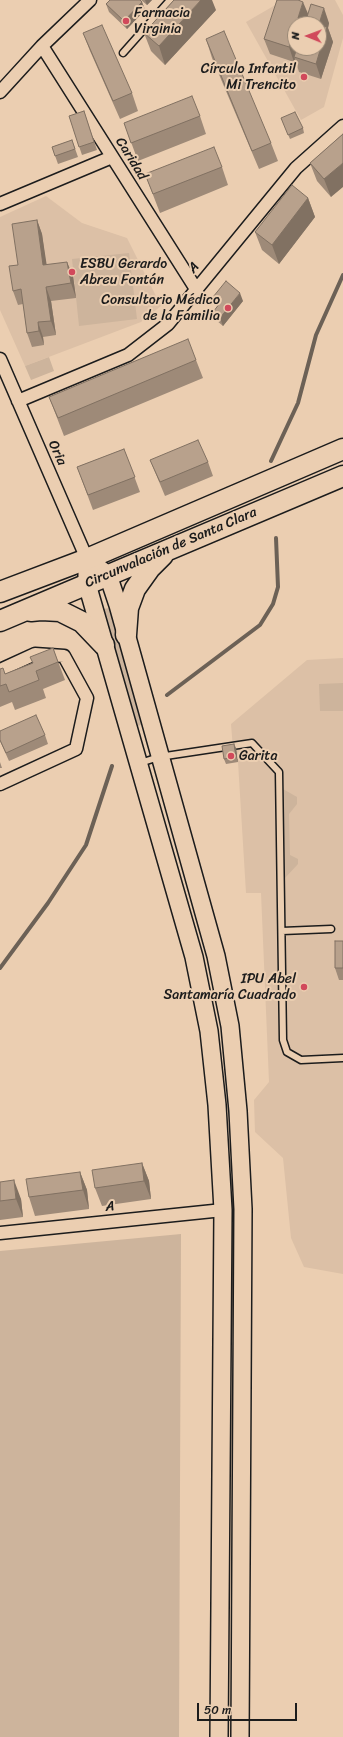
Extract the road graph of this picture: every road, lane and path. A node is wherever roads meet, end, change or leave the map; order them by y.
1 (90, 0) edge
2 (170, 0) edge
3 (42, 46) junction
4 (122, 53) dead end
5 (0, 92) edge
6 (343, 126) edge
7 (112, 157) junction
8 (0, 204) edge
9 (196, 288) junction
10 (0, 359) edge
11 (18, 401) junction
12 (343, 449) edge
13 (343, 476) edge
14 (172, 548) junction
15 (87, 558) junction
16 (108, 575) junction
17 (88, 584) junction
18 (2, 589) edge
19 (9, 618) edge
20 (126, 636) junction
21 (104, 645) junction
22 (0, 670) edge
23 (159, 757) junction
24 (139, 764) junction
25 (0, 784) edge
26 (331, 929) dead end
27 (282, 931) junction
28 (343, 1058) edge
29 (233, 1209) junction
30 (0, 1233) edge
31 (220, 1564) junction
32 (241, 1564) junction
33 (219, 1737) edge
34 (240, 1737) edge

1 - 3 street
2 - 4 lane
3 - 5 street
3 - 7 street, Caridad
6 - 9 street, A
7 - 8 street
7 - 9 street, Caridad
9 - 11 street, A
10 - 11 street, Oria
11 - 15 street, Oria
12 - 15 highway, Circunvalación de Santa Clara
13 - 14 highway, Circunvalación de Santa Clara
14 - 16 highway, Circunvalación de Santa Clara
14 - 20 highway
15 - 16 main road
15 - 17 main road
15 - 18 highway, Circunvalación de Santa Clara
16 - 17 highway, Circunvalación de Santa Clara
16 - 20 main road
17 - 19 highway, Circunvalación de Santa Clara
17 - 21 main road
19 - 21 highway
20 - 23 main road
21 - 24 main road
22 - 25 street
23 - 24 lane
23 - 27 lane
23 - 29 main road
24 - 29 main road
26 - 27 lane
27 - 28 lane
29 - 30 street, A
29 - 31 main road
29 - 32 main road
31 - 32 main road
31 - 33 main road
32 - 34 main road

